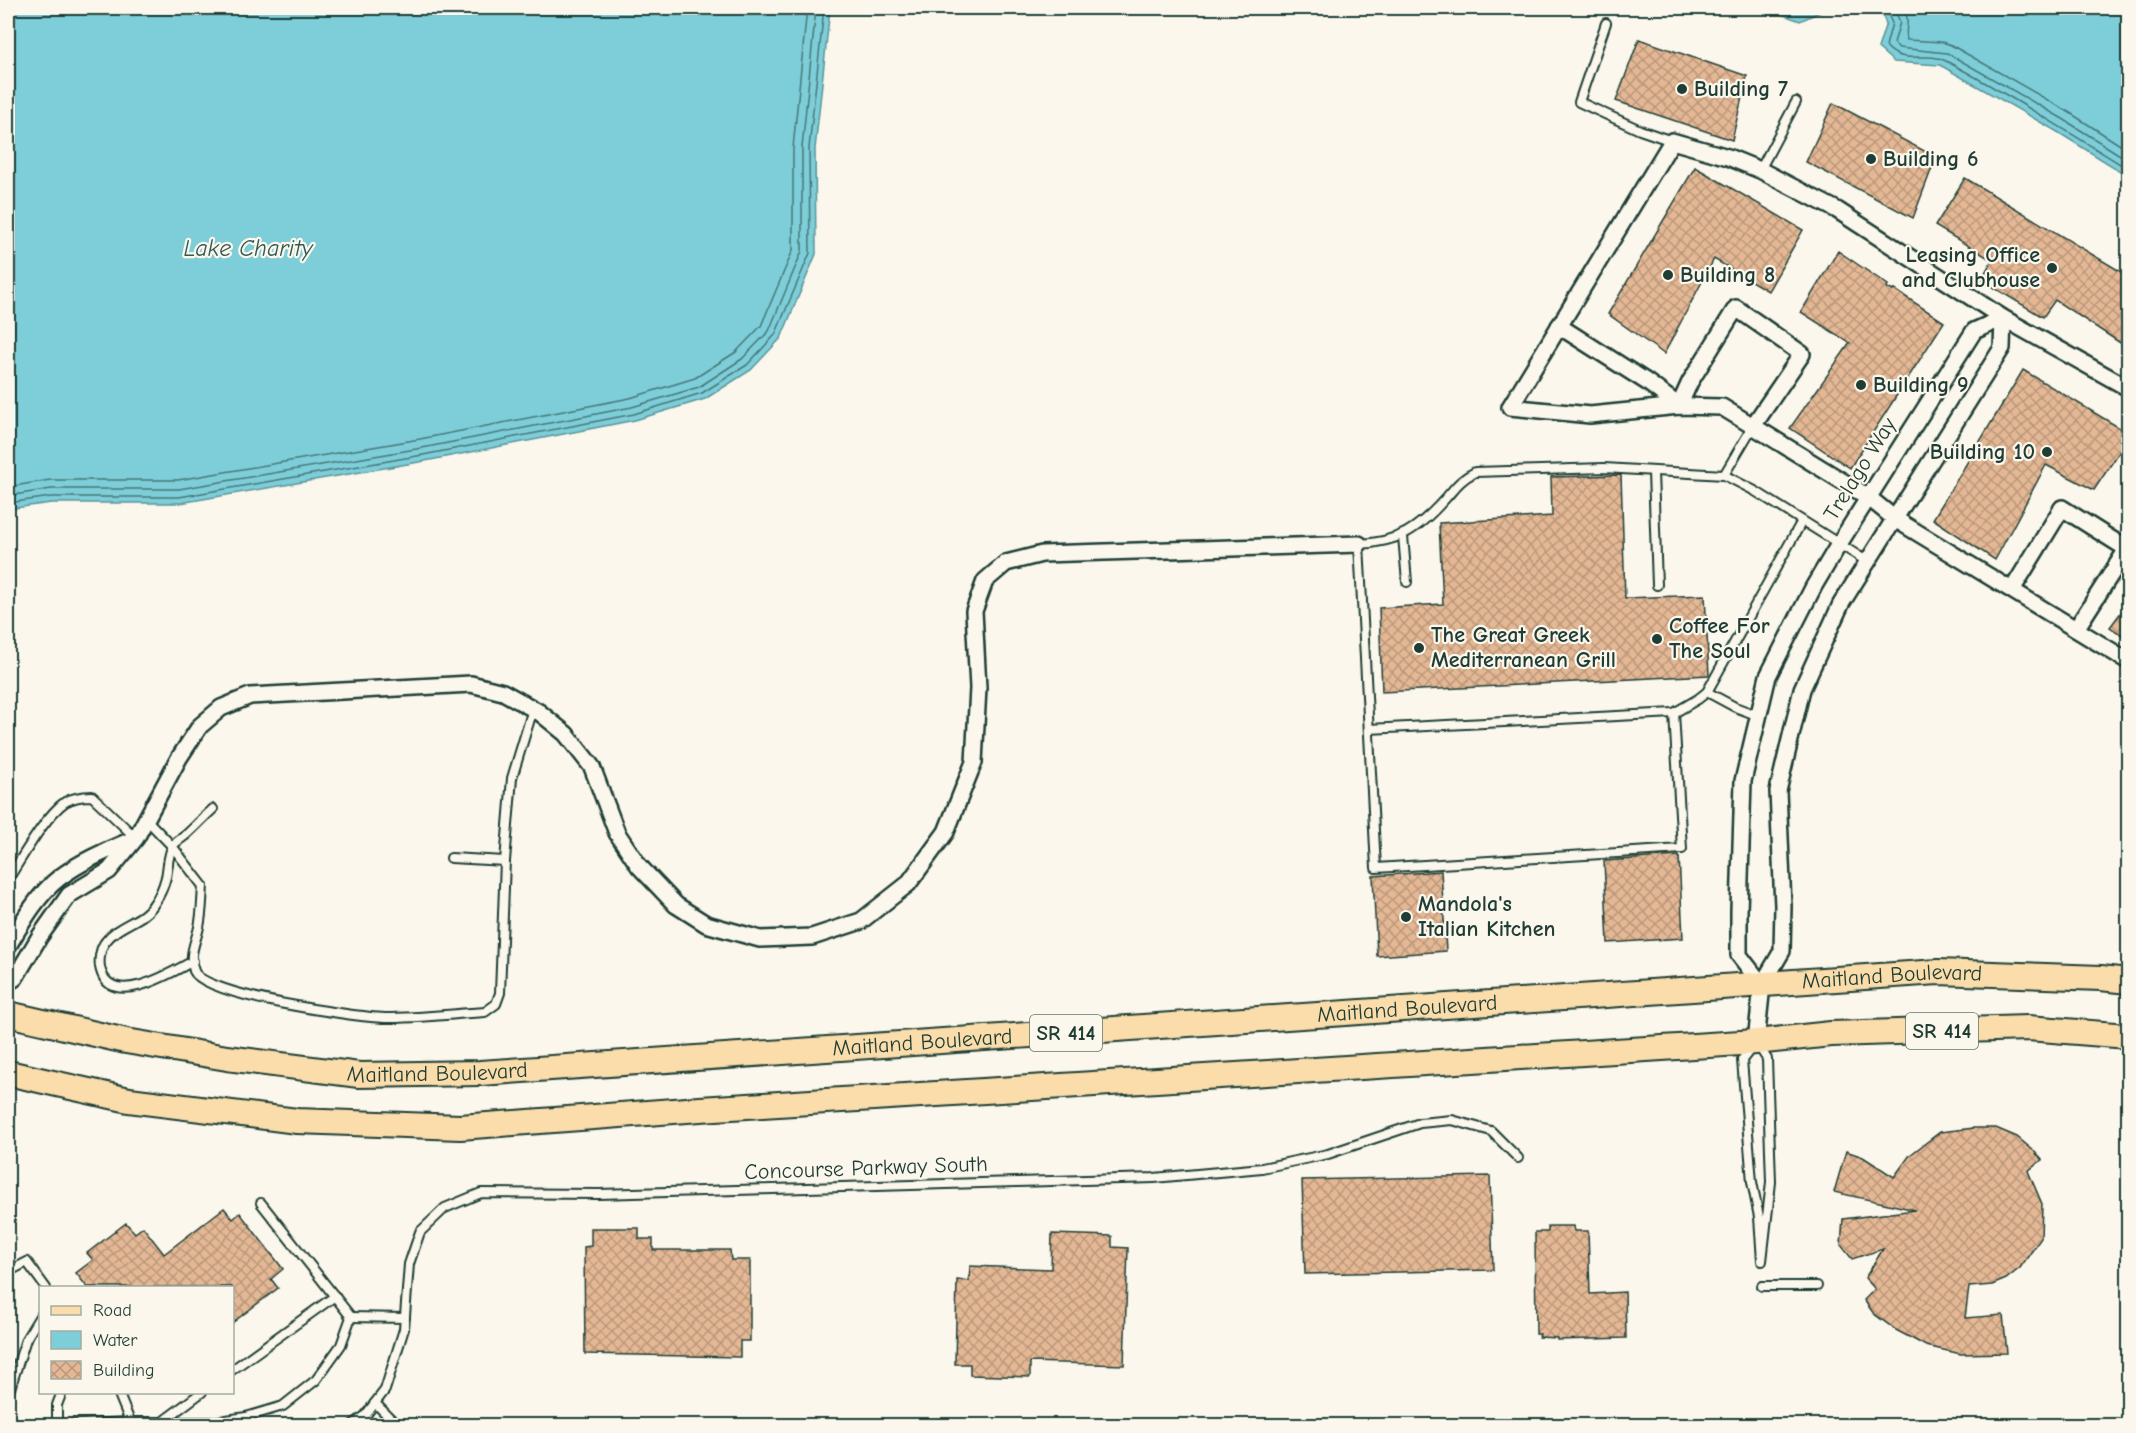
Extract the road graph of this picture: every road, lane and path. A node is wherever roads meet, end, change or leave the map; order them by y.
1 (1606, 23) dead end
2 (1796, 102) dead end
3 (1672, 141) junction
4 (1760, 170) junction
5 (2002, 318) junction
6 (1559, 326) junction
7 (2128, 388) edge
8 (1679, 406) junction
9 (1753, 426) junction
10 (1653, 472) junction
11 (1724, 475) junction
12 (1868, 497) junction
13 (1895, 519) junction
14 (1802, 521) junction
15 (1403, 536) junction
16 (1359, 544) junction
17 (1839, 544) junction
18 (1868, 562) junction
19 (1407, 582) dead end
20 (1657, 585) dead end
21 (2012, 590) junction
22 (2076, 629) junction
23 (2128, 661) edge
24 (1707, 692) junction
25 (534, 708) junction
26 (1674, 713) junction
27 (1759, 716) junction
28 (1369, 729) junction
29 (213, 808) dead end
30 (146, 819) junction
31 (136, 838) junction
32 (172, 846) junction
33 (451, 858) dead end
34 (506, 861) junction
35 (8, 879) edge
36 (8, 946) edge
37 (193, 961) junction
38 (2128, 981) edge
39 (8, 982) edge
40 (1762, 985) junction
41 (8, 1014) edge
42 (2128, 1036) edge
43 (1756, 1042) junction
44 (8, 1074) edge
45 (1518, 1158) dead end
46 (261, 1203) dead end
47 (8, 1272) edge
48 (45, 1286) edge
49 (1762, 1286) dead end
50 (1817, 1286) dead end
51 (335, 1296) junction
52 (351, 1317) junction
53 (39, 1318) edge
54 (405, 1318) junction
55 (234, 1369) edge
56 (61, 1394) edge
57 (119, 1394) edge
58 (199, 1394) edge
59 (8, 1395) edge
60 (375, 1403) junction
61 (161, 1422) junction
62 (131, 1424) edge
63 (34, 1425) edge
64 (57, 1425) edge
65 (351, 1425) edge
66 (398, 1425) edge

1 - 3 lane
2 - 4 lane
3 - 4 street
3 - 6 street
4 - 5 street
5 - 7 street
5 - 12 street, Trelago Way
5 - 13 street
6 - 8 street
6 - 8 street
8 - 9 street
8 - 9 street
9 - 11 lane
9 - 12 street
10 - 11 lane
10 - 15 lane
10 - 20 lane
11 - 14 lane
12 - 13 street
12 - 17 street, Trelago Way
13 - 18 street
13 - 21 street
14 - 17 lane
14 - 24 lane
15 - 16 lane
15 - 19 lane
16 - 25 street
16 - 28 lane
17 - 18 lane
17 - 27 street, Trelago Way
18 - 40 street
21 - 22 street
21 - 22 street
22 - 23 street
24 - 26 lane
24 - 27 lane
25 - 30 street
25 - 34 lane
26 - 28 lane
26 - 28 lane
27 - 40 street, Trelago Way
29 - 32 lane
30 - 31 street
30 - 32 lane
31 - 35 lane
31 - 36 street
31 - 39 street
32 - 37 lane
32 - 37 lane
33 - 34 lane
34 - 37 lane
38 - 40 main road, Maitland Boulevard / SR 414
40 - 41 main road, Maitland Boulevard / SR 414
40 - 43 street
42 - 43 main road, SR 414
43 - 43 lane
43 - 44 main road, SR 414
45 - 54 lane, Concourse Parkway South
46 - 51 lane
47 - 48 lane
49 - 50 lane
51 - 52 lane
51 - 55 lane
52 - 54 lane
52 - 61 lane
53 - 59 lane
54 - 60 lane, Concourse Parkway South
56 - 64 lane
57 - 62 lane
58 - 61 lane
60 - 65 lane, Concourse Parkway South
60 - 66 lane
61 - 62 lane
62 - 64 lane
63 - 64 lane

